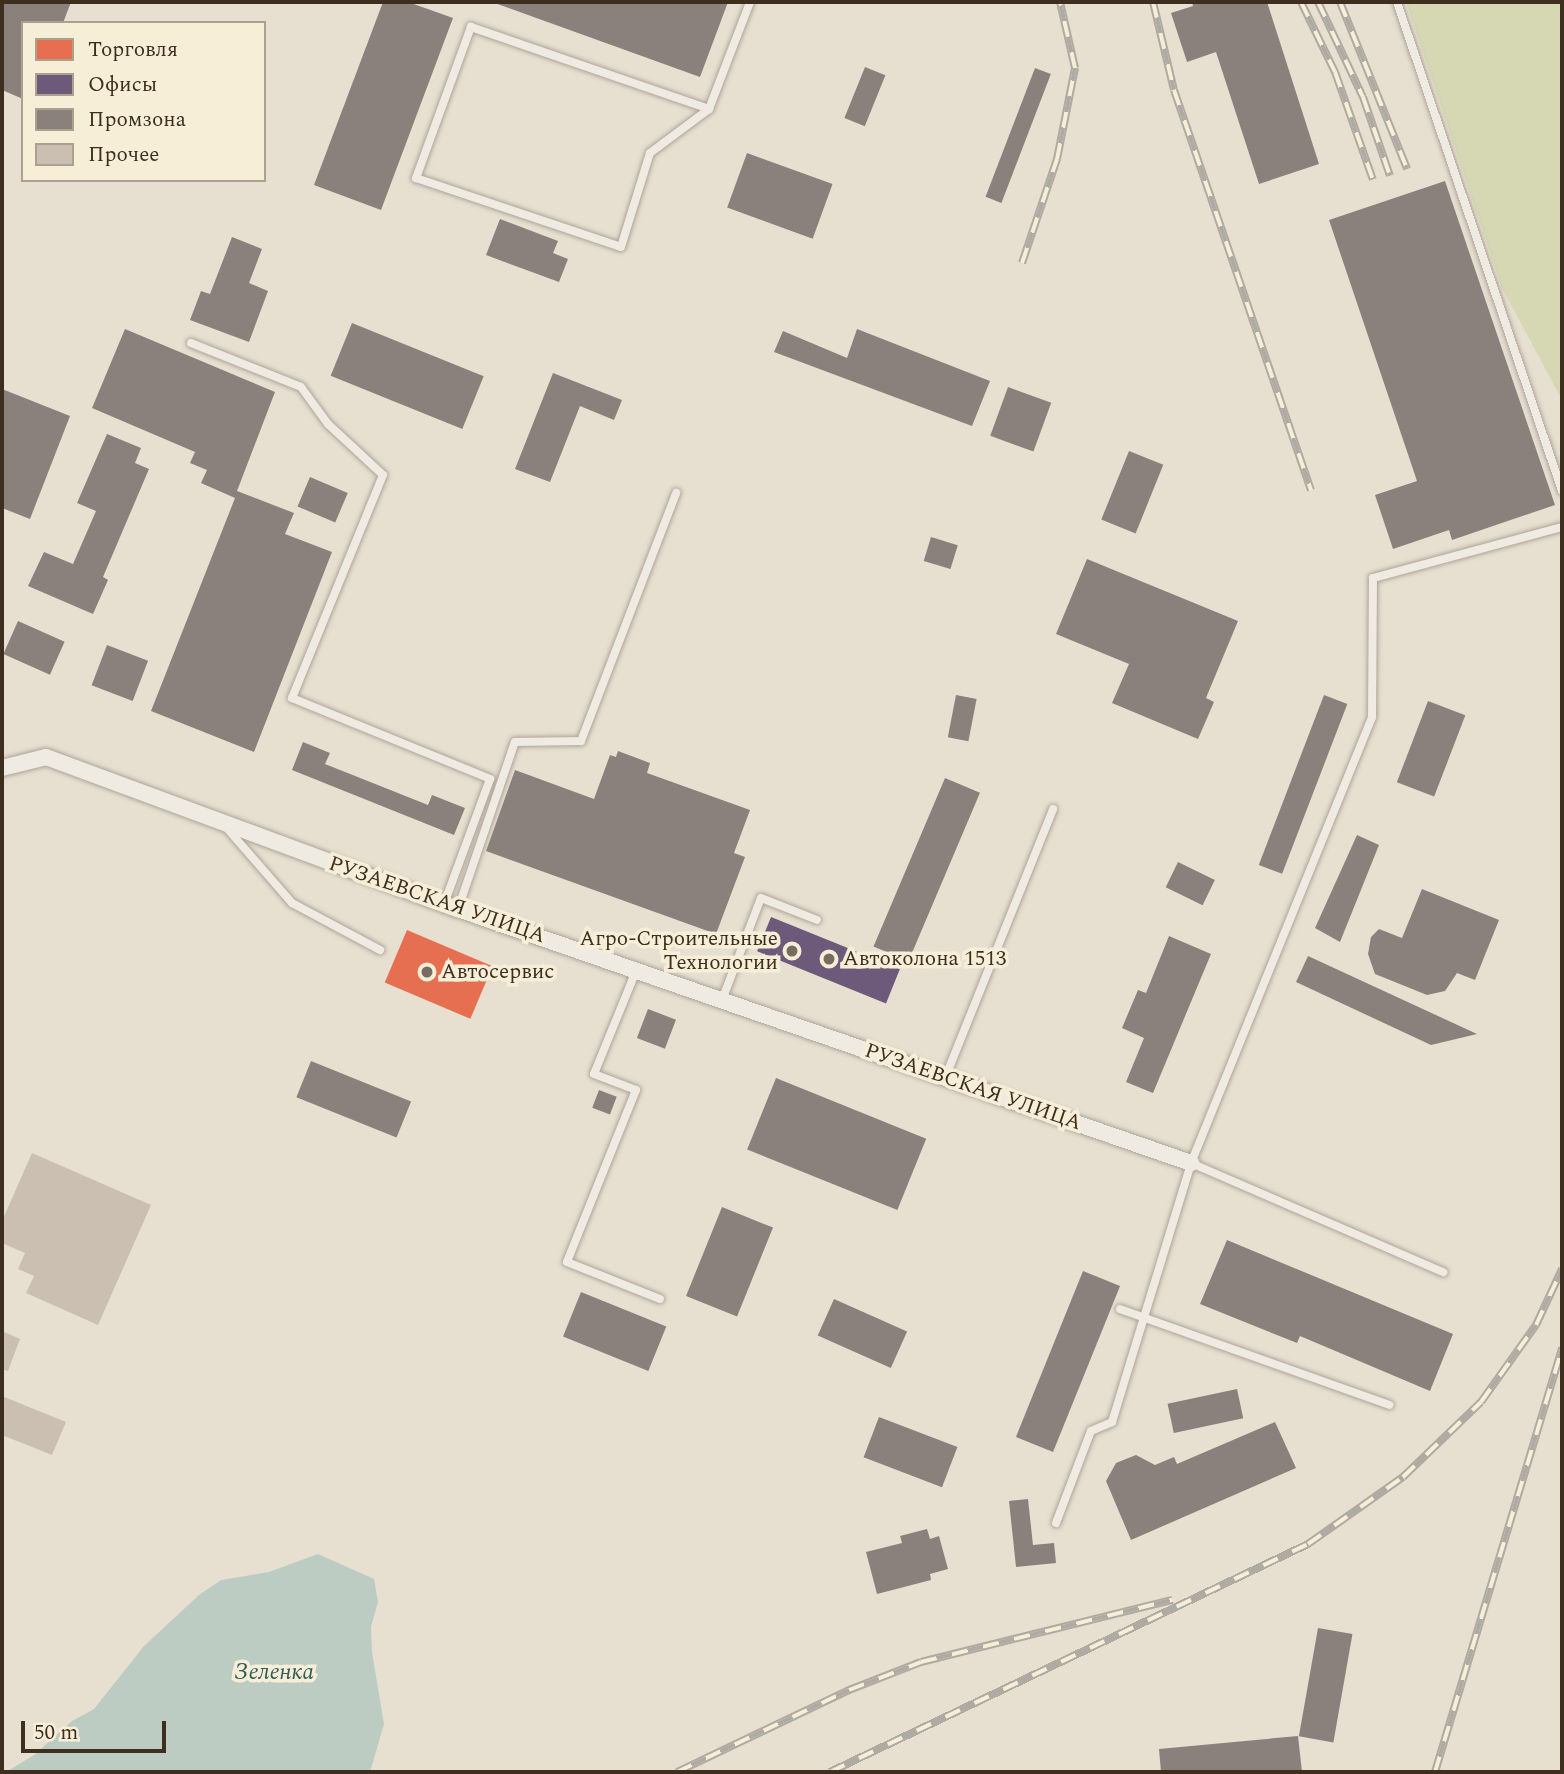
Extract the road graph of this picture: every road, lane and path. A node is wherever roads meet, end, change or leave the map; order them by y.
1 (750, 2) edge
2 (1397, 2) edge
3 (709, 109) junction
4 (191, 343) dead end
5 (1562, 491) edge
6 (676, 493) dead end
7 (1562, 527) edge
8 (2, 768) edge
9 (1053, 809) dead end
10 (223, 824) junction
11 (451, 906) junction
12 (817, 920) dead end
13 (380, 950) dead end
14 (636, 971) junction
15 (722, 1000) junction
16 (945, 1078) junction
17 (1191, 1163) junction
18 (1443, 1272) dead end
19 (660, 1299) dead end
20 (1120, 1309) dead end
21 (1143, 1318) junction
22 (1388, 1405) dead end
23 (1056, 1523) dead end

1 - 3 lane
2 - 5 lane
3 - 3 lane
4 - 11 lane
6 - 11 lane
7 - 17 lane
8 - 10 street, РУЗАЕВСКАЯ УЛИЦА
9 - 16 lane
10 - 11 street, РУЗАЕВСКАЯ УЛИЦА
10 - 13 lane
11 - 14 street, РУЗАЕВСКАЯ УЛИЦА
12 - 15 lane
14 - 15 street, РУЗАЕВСКАЯ УЛИЦА
14 - 19 lane
15 - 16 street, РУЗАЕВСКАЯ УЛИЦА
16 - 17 street, РУЗАЕВСКАЯ УЛИЦА
17 - 18 lane
17 - 21 lane
20 - 21 lane
21 - 22 lane
21 - 23 lane

